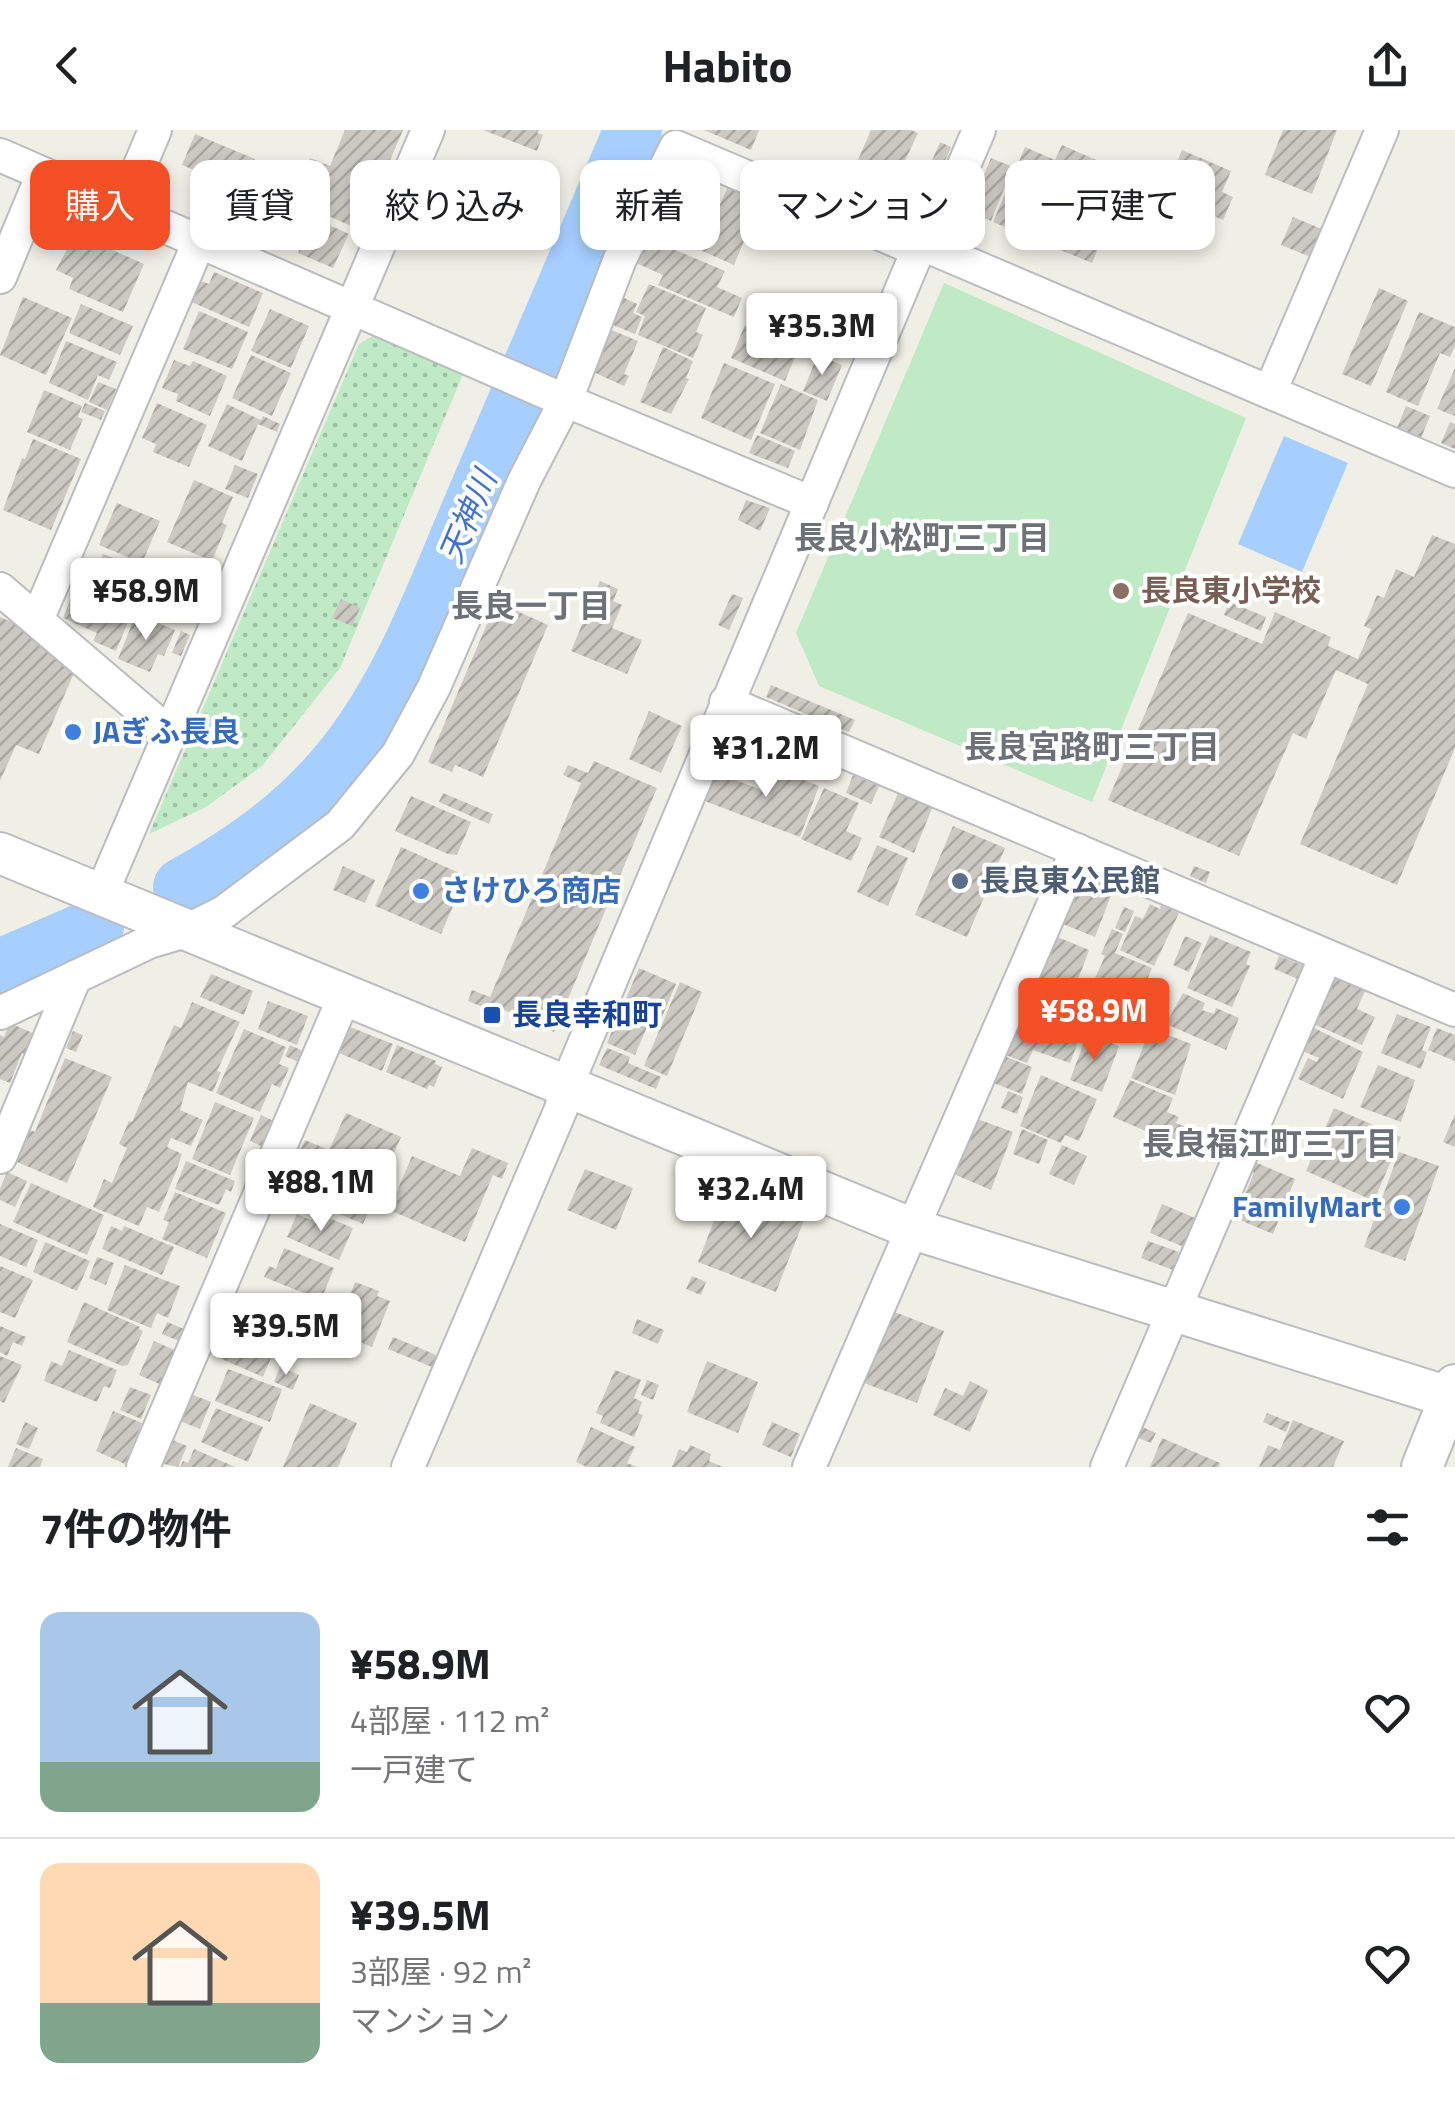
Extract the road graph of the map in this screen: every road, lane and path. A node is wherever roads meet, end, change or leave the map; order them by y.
1 (155, 130) edge
2 (428, 130) edge
3 (979, 130) edge
4 (1382, 130) edge
5 (0, 155) edge
6 (142, 160) edge
7 (965, 160) edge
8 (30, 168) edge
9 (740, 173) edge
10 (30, 207) edge
11 (195, 250) edge
12 (217, 250) edge
13 (923, 250) edge
14 (925, 250) edge
15 (0, 277) edge
16 (352, 308) junction
17 (1270, 392) junction
18 (558, 397) junction
19 (1455, 471) edge
20 (812, 503) junction
21 (0, 589) edge
22 (36, 620) junction
23 (726, 702) junction
24 (170, 734) junction
25 (1077, 850) junction
26 (0, 853) edge
27 (102, 897) junction
28 (174, 927) junction
29 (1326, 956) junction
30 (75, 977) junction
31 (345, 995) junction
32 (1455, 1010) edge
33 (0, 1013) edge
34 (566, 1087) junction
35 (0, 1157) edge
36 (914, 1229) junction
37 (1174, 1313) junction
38 (1453, 1394) edge
39 (143, 1467) edge
40 (408, 1467) edge
41 (809, 1467) edge
42 (1106, 1467) edge
43 (1422, 1467) edge

1 - 6 street
2 - 16 street
3 - 7 street
4 - 17 street
5 - 8 street
9 - 18 street
10 - 15 street
11 - 22 street
12 - 16 street
13 - 20 street
14 - 17 street
16 - 18 street
16 - 24 street
17 - 19 street
18 - 20 street
18 - 28 street
20 - 23 street
21 - 22 street
22 - 24 street
23 - 25 street
23 - 34 street
24 - 27 street
25 - 29 street
25 - 36 street
26 - 27 street
27 - 28 street
28 - 30 street
28 - 31 street
29 - 32 street
29 - 37 street
30 - 33 street
30 - 35 street
31 - 34 street
31 - 39 street
34 - 36 street
34 - 40 street
36 - 37 street
36 - 41 street
37 - 38 street
37 - 42 street
38 - 43 street

